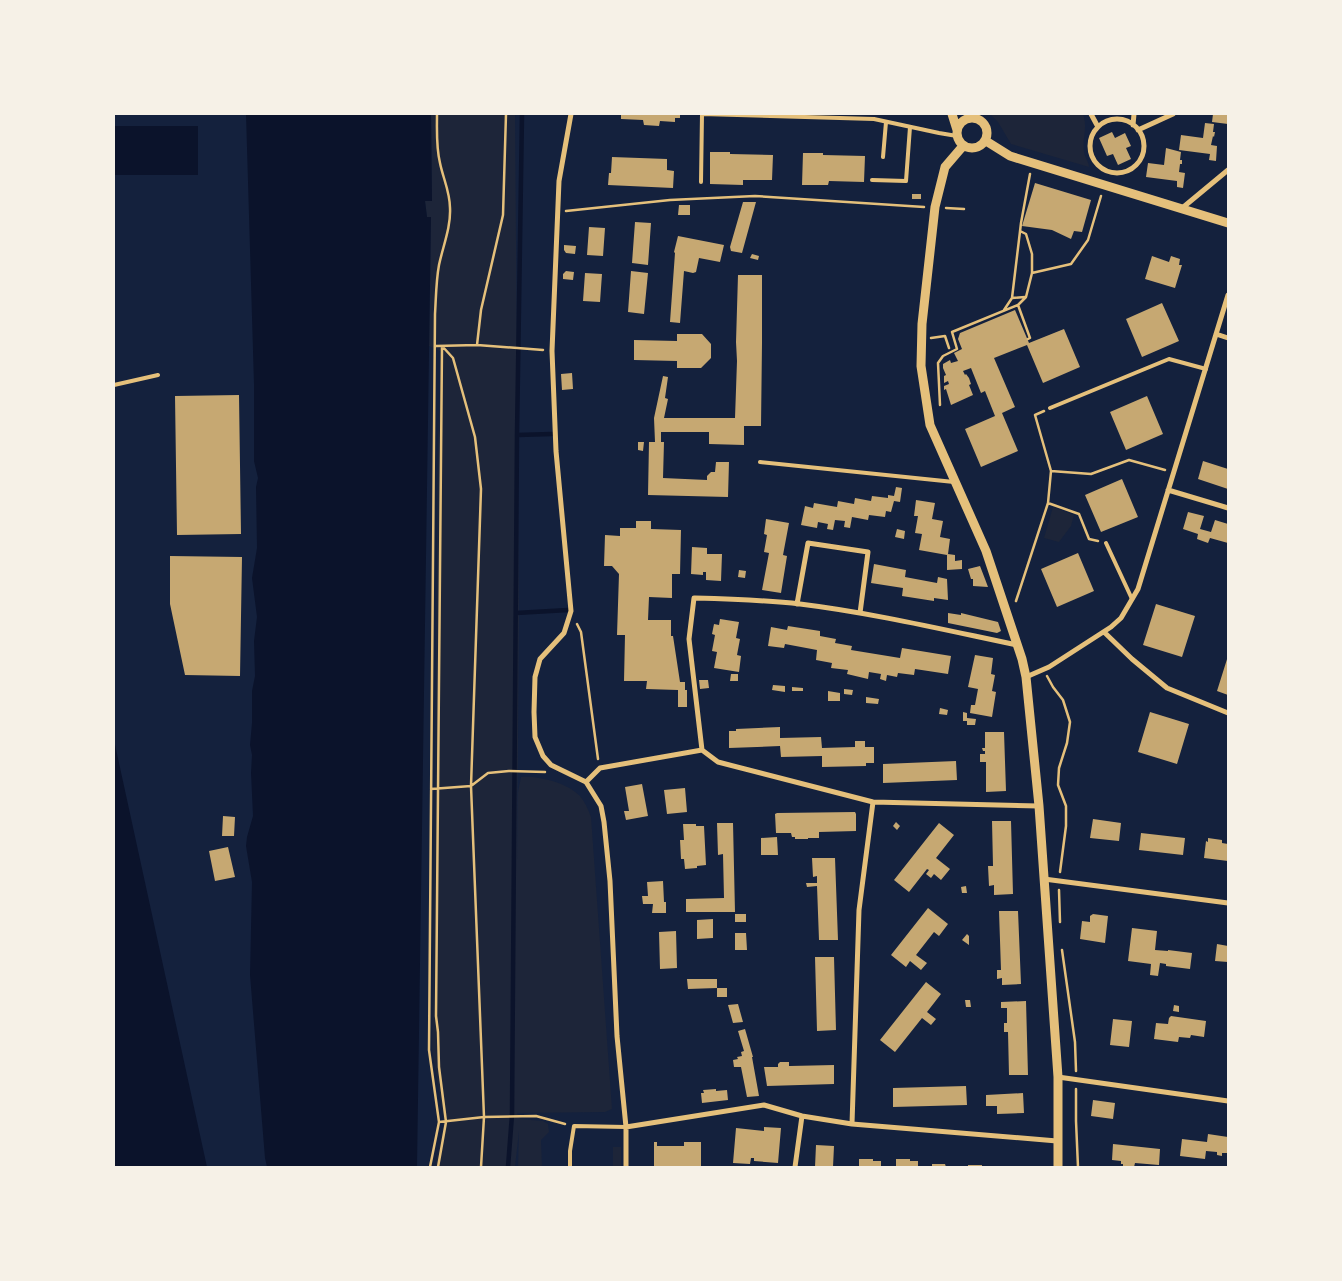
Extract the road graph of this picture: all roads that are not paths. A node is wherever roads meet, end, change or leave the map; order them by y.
1 (572, 114) edge
2 (702, 114) edge
3 (874, 114) edge
4 (952, 114) edge
5 (1091, 114) edge
6 (1134, 114) edge
7 (1173, 114) edge
8 (970, 116) edge
9 (874, 119) junction
10 (886, 122) junction
11 (1133, 125) junction
12 (910, 127) junction
13 (1098, 127) junction
14 (1138, 130) junction
15 (957, 133) junction
16 (986, 141) junction
17 (963, 146) junction
18 (883, 157) dead end
19 (1228, 170) edge
20 (872, 180) dead end
21 (700, 182) dead end
22 (1181, 209) junction
23 (1228, 223) edge
24 (1228, 295) edge
25 (1216, 334) junction
26 (1228, 338) edge
27 (1206, 369) junction
28 (158, 375) dead end
29 (114, 385) edge
30 (1050, 408) road end
31 (760, 462) dead end
32 (955, 482) junction
33 (1168, 490) junction
34 (1228, 508) edge
35 (1106, 543) road end
36 (1132, 599) junction
37 (798, 604) junction
38 (860, 613) junction
39 (1104, 632) junction
40 (1017, 645) junction
41 (1026, 677) junction
42 (1228, 713) edge
43 (702, 750) junction
44 (586, 782) junction
45 (873, 802) junction
46 (1040, 806) junction
47 (1044, 879) junction
48 (1228, 903) edge
49 (1058, 1077) junction
50 (1228, 1101) edge
51 (802, 1116) junction
52 (852, 1124) junction
53 (626, 1127) junction
54 (1057, 1140) junction
55 (570, 1167) edge
56 (626, 1167) edge
57 (795, 1167) edge
58 (1058, 1167) edge

1 - 44 street
2 - 9 lane
2 - 21 lane
3 - 9 lane
4 - 15 street
5 - 13 street
6 - 11 street
7 - 14 street
8 - 15 street
8 - 16 street
9 - 10 lane
10 - 12 lane
10 - 18 lane
11 - 13 street
11 - 14 street
12 - 15 lane
12 - 20 lane
13 - 14 street
15 - 17 street
16 - 17 street
16 - 22 street
17 - 32 street
19 - 22 street
22 - 23 street
24 - 25 street
25 - 26 street
25 - 27 street
27 - 30 lane
27 - 33 street
28 - 29 lane
31 - 32 lane
32 - 40 street
33 - 34 street
33 - 36 street
35 - 36 lane
36 - 39 street
37 - 38 street
37 - 38 street
37 - 43 street
38 - 40 street
39 - 41 street
39 - 42 street
40 - 41 street
41 - 46 street
43 - 44 street
43 - 45 street
44 - 53 street
45 - 46 street
45 - 52 street
46 - 47 street
47 - 48 street
47 - 49 street
49 - 50 street
49 - 54 street
51 - 52 street
51 - 53 street
51 - 57 street
52 - 54 street
53 - 55 lane
53 - 56 street
54 - 58 street

